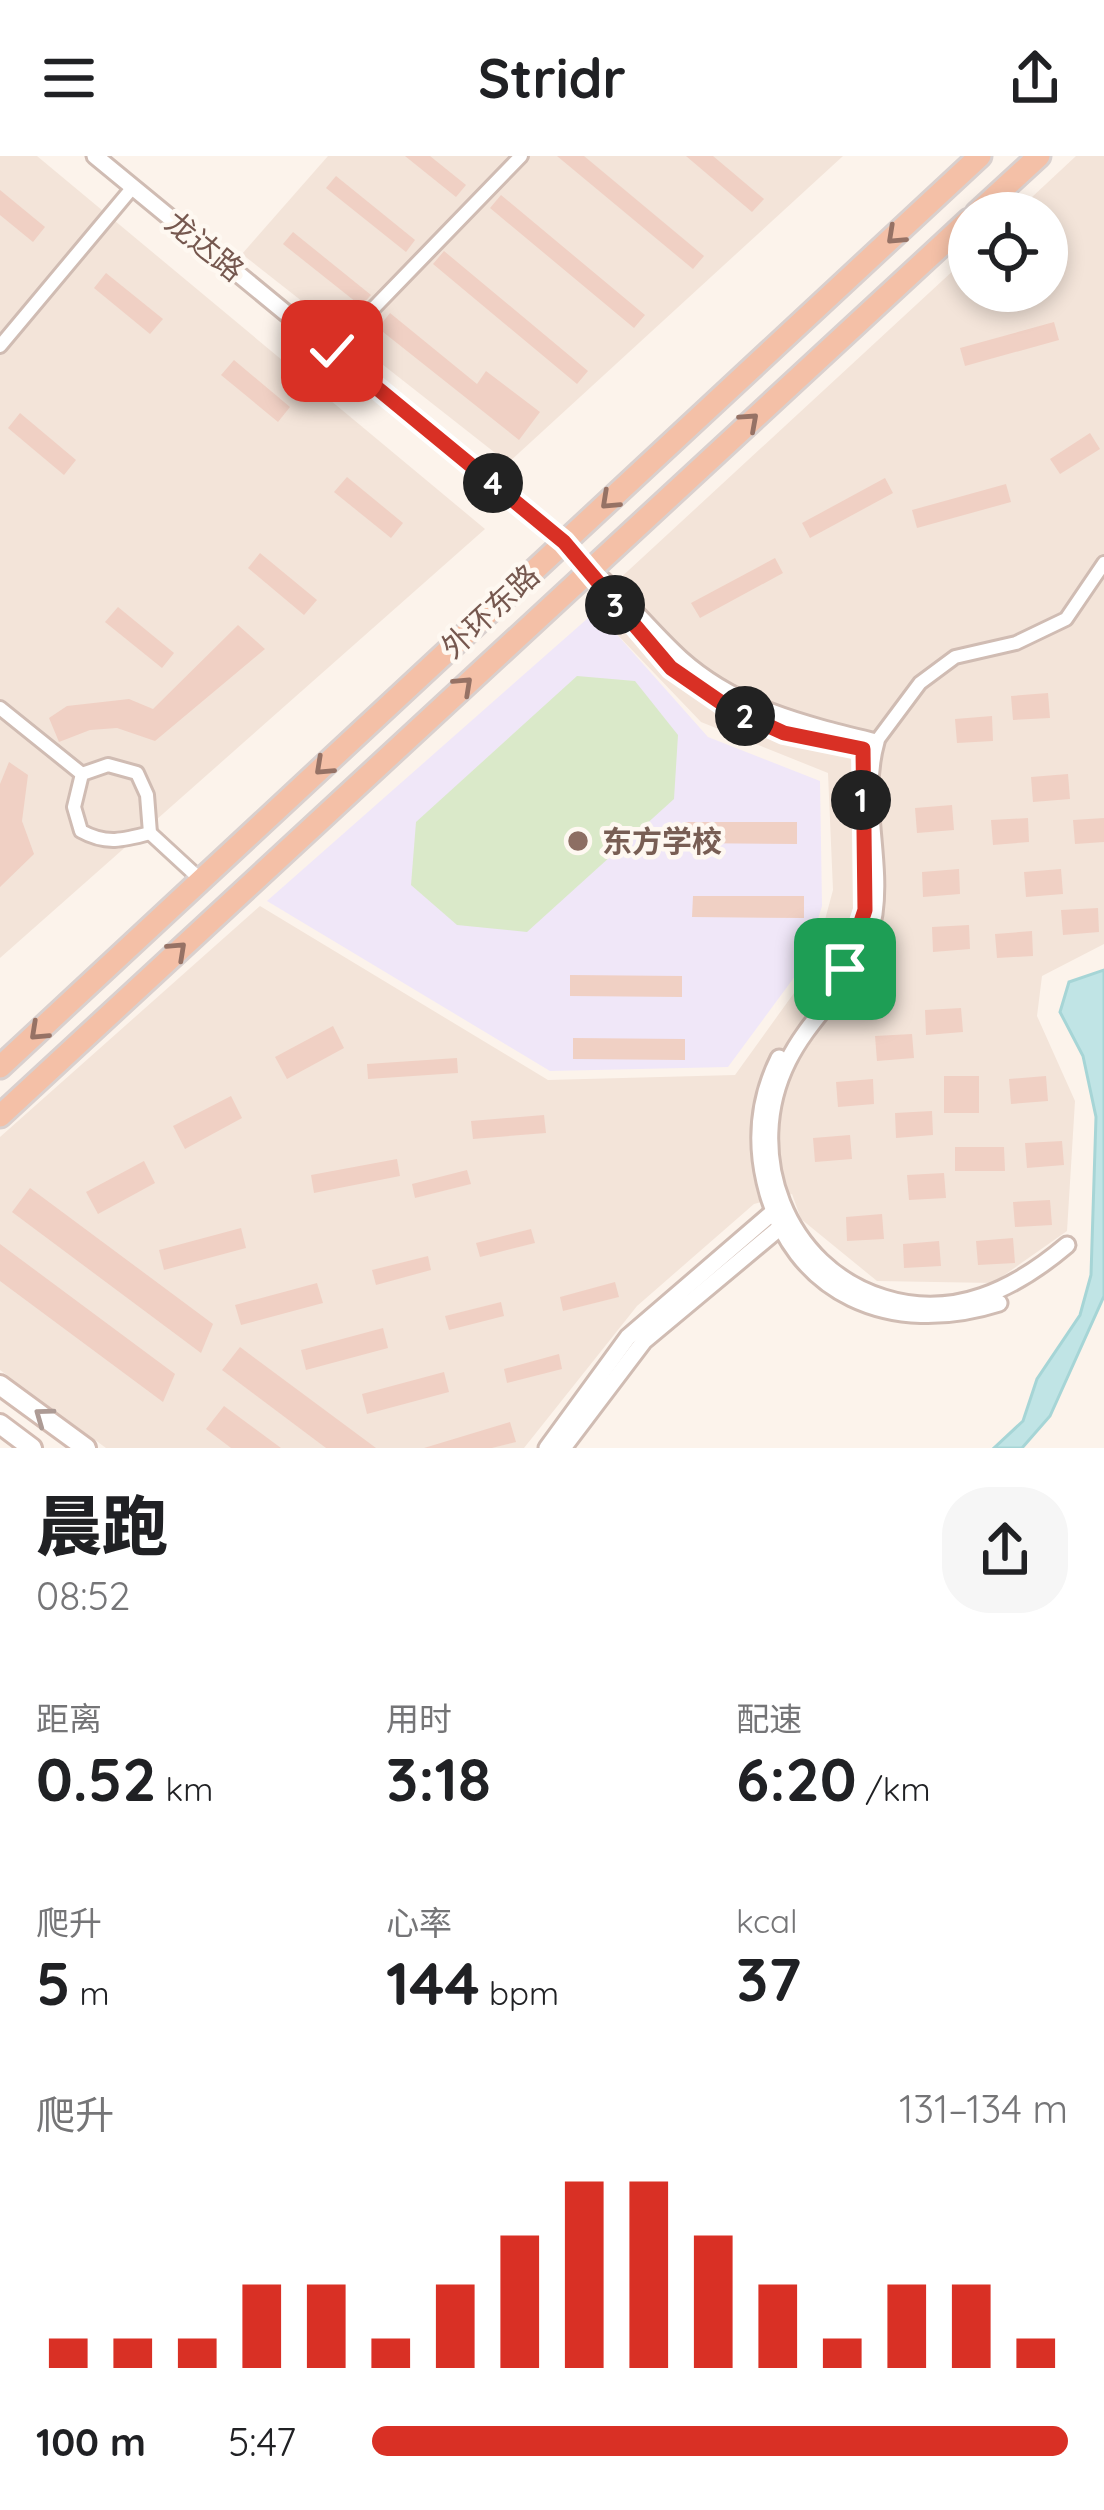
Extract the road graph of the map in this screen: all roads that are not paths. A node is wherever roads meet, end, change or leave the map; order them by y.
1 (95, 156) edge
2 (521, 156) edge
3 (980, 156) edge
4 (1040, 156) edge
5 (133, 187) junction
6 (1000, 192) edge
7 (948, 239) edge
8 (0, 346) edge
9 (332, 351) junction
10 (564, 542) junction
11 (1104, 563) edge
12 (589, 568) junction
13 (0, 708) edge
14 (870, 746) junction
15 (82, 774) junction
16 (150, 833) junction
17 (201, 880) junction
18 (0, 1067) edge
19 (0, 1116) edge
20 (780, 1217) junction
21 (1068, 1251) dead end
22 (0, 1385) edge
23 (0, 1424) edge
24 (32, 1448) edge
25 (86, 1448) edge
26 (547, 1448) edge
27 (563, 1448) edge

1 - 5 street, 龙达路
2 - 9 street
3 -> 10 highway, 外环东路
4 - 6 highway
5 - 8 street
5 - 9 street, 龙达路
12 -> 7 highway, 外环东路
9 - 10 street, 龙达路
10 - 12 street, 龙达路
10 -> 17 highway, 外环东路
11 - 14 street
12 - 14 street, 龙达路
19 -> 12 highway, 外环东路
13 - 15 street
14 - 20 street
15 - 16 street
15 - 16 street
16 - 17 street
17 -> 18 highway, 外环东路
20 - 21 street
20 - 26 street
20 - 27 street
25 -> 22 main road
23 - 24 main road

